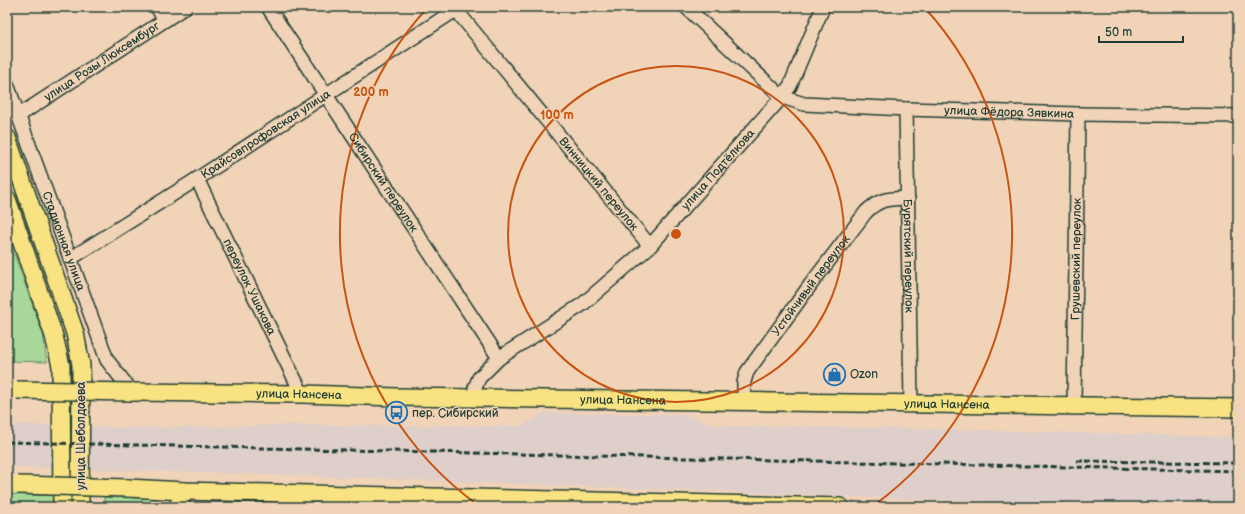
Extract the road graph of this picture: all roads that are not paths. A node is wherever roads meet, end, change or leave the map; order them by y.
1 (157, 7) edge
2 (185, 7) edge
3 (268, 7) edge
4 (686, 7) edge
5 (823, 7) edge
6 (458, 9) edge
7 (165, 20) junction
8 (7, 84) edge
9 (326, 95) junction
10 (782, 97) junction
11 (906, 109) junction
12 (1078, 114) junction
13 (18, 116) junction
14 (1238, 116) edge
15 (7, 138) edge
16 (197, 179) junction
17 (908, 198) junction
18 (7, 199) edge
19 (650, 246) junction
20 (70, 259) junction
21 (499, 358) junction
22 (81, 365) joint
23 (12, 390) edge
24 (132, 392) junction
25 (302, 394) junction
26 (474, 398) junction
27 (744, 402) junction
28 (910, 403) junction
29 (1074, 405) junction
30 (1238, 408) edge
31 (12, 485) edge
32 (181, 499) edge
33 (62, 507) edge
34 (80, 507) edge
35 (840, 507) edge

1 - 7 street
2 - 7 street, улица Розы Люксембург
3 - 9 street, Сибирский переулок
4 - 10 street
5 - 10 street, улица Подтёлкова
6 - 9 street, Крайсовпрофовская улица
6 - 19 street, Винницкий переулок
7 - 13 street, улица Розы Люксембург
8 - 13 street, Стадионная улица
9 - 16 street, Крайсовпрофовская улица
9 - 21 street, Сибирский переулок
10 - 11 street, улица Фёдора Зявкина
10 - 19 street, улица Подтёлкова
11 - 12 street, улица Фёдора Зявкина
11 - 17 street, Бурятский переулок
12 - 14 street, улица Фёдора Зявкина
12 - 29 street, Грушевский переулок
13 - 20 street, Стадионная улица
15 - 22 main road, Стадионная улица
16 - 20 street, Крайсовпрофовская улица
16 - 25 street, переулок Ушакова
17 - 27 street, Устойчивый переулок
17 - 28 street, Бурятский переулок
18 - 33 main road, улица Шеболдаева
19 - 21 street, улица Подтёлкова
20 - 24 street, Стадионная улица
21 - 26 street, улица Подтёлкова
22 - 34 main road, улица Шеболдаева
23 - 24 main road, улица Нансена, bridge
24 - 25 main road, улица Нансена
25 - 26 main road, улица Нансена
26 - 27 main road, улица Нансена
27 - 28 main road, улица Нансена
28 - 29 main road, улица Нансена
29 - 30 main road, улица Нансена
31 - 32 main road, bridge
32 - 35 main road

